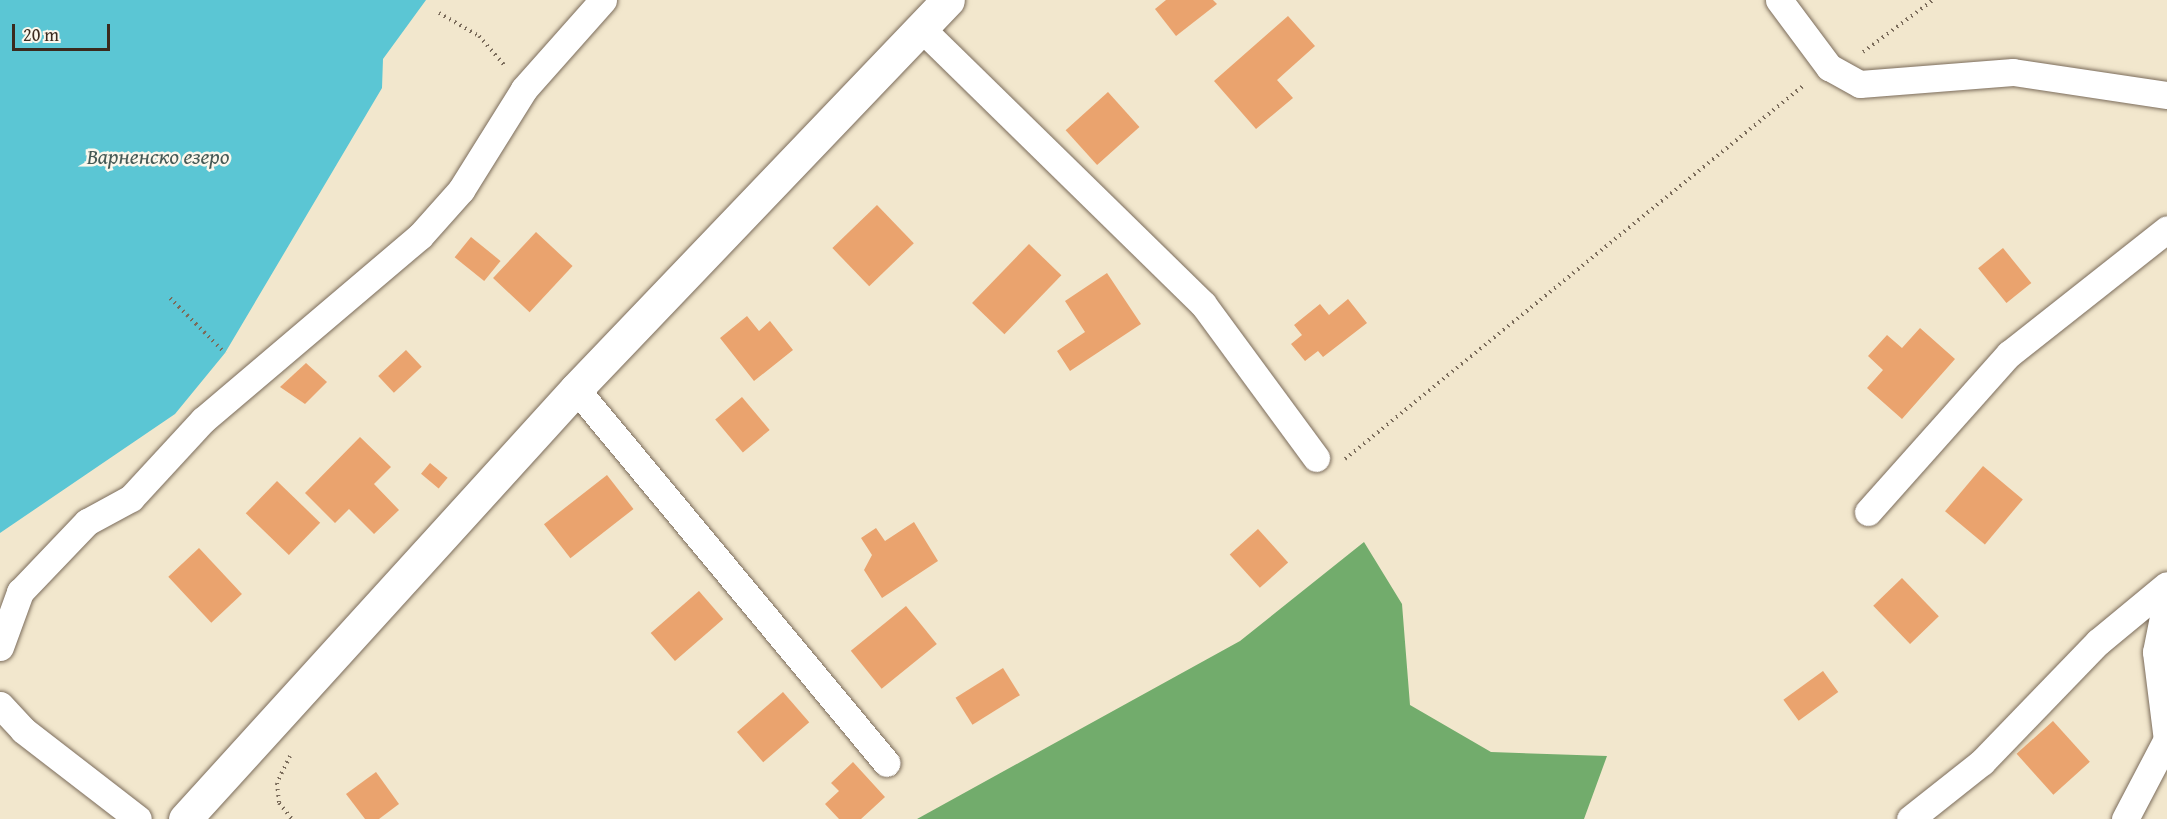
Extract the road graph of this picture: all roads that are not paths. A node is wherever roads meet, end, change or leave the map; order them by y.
1 (603, 0) edge
2 (948, 0) edge
3 (1779, 0) edge
4 (920, 27) junction
5 (2167, 95) edge
6 (2167, 229) edge
7 (576, 389) junction
8 (1316, 458) road end
9 (1868, 512) dead end
10 (2167, 585) edge
11 (2167, 597) edge
12 (0, 647) edge
13 (0, 705) edge
14 (2167, 740) edge
15 (886, 763) dead end
16 (138, 819) edge
17 (185, 819) edge
18 (1910, 819) edge
19 (2125, 819) edge

1 - 12 street
2 - 4 street
3 - 5 street
4 - 7 street
4 - 8 street
6 - 9 street
7 - 15 street
7 - 17 street
10 - 18 street
11 - 14 street
13 - 16 street
14 - 19 street

